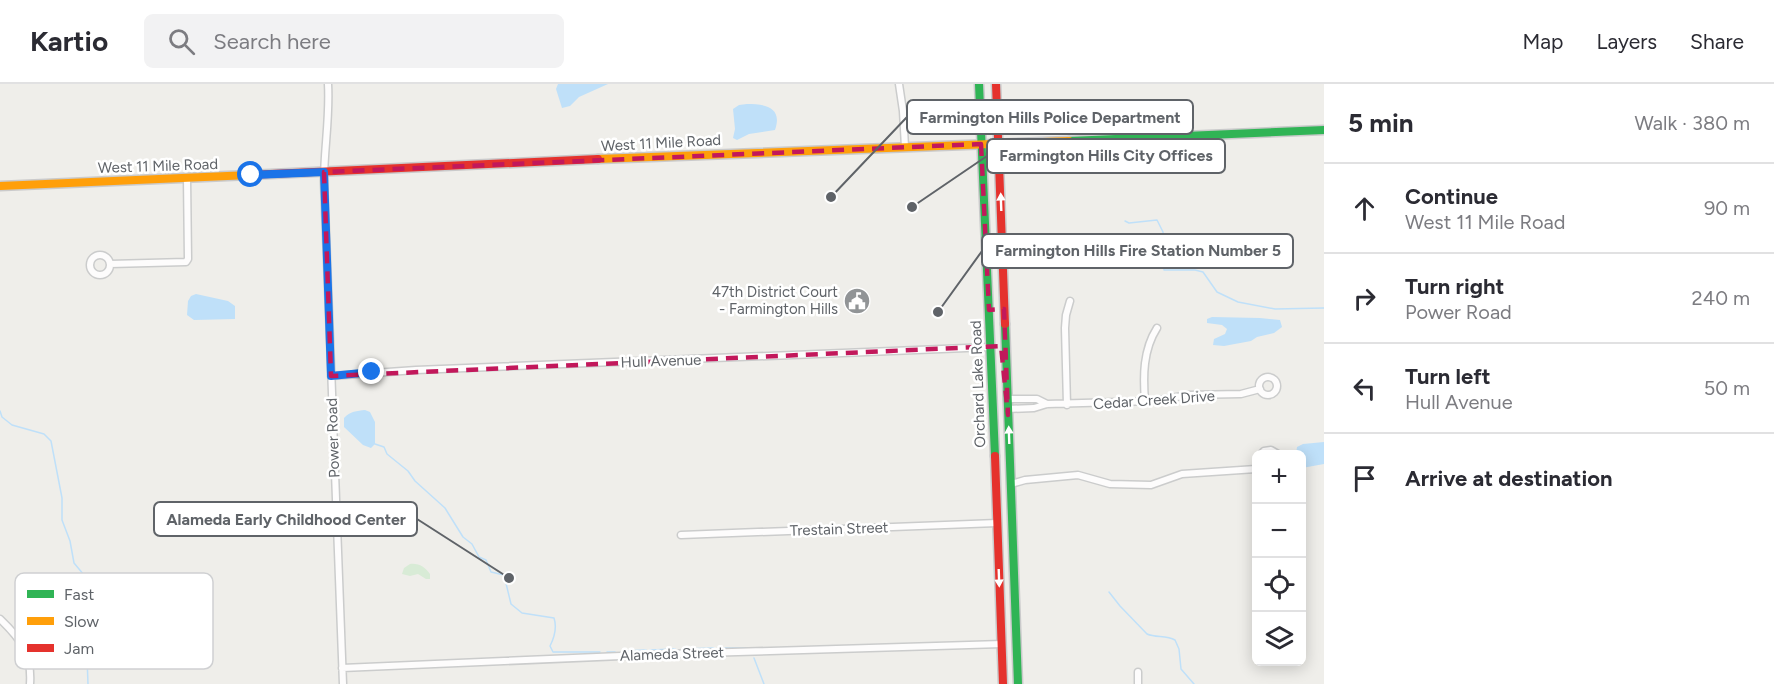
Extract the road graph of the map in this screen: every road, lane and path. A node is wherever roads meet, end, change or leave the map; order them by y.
1 (328, 84) edge
2 (898, 84) edge
3 (979, 84) edge
4 (996, 84) edge
5 (980, 116) junction
6 (998, 124) junction
7 (1324, 130) edge
8 (981, 144) junction
9 (999, 144) junction
10 (905, 147) junction
11 (983, 166) junction
12 (324, 172) junction
13 (1000, 172) junction
14 (187, 178) junction
15 (0, 186) edge
16 (110, 264) dead end
17 (988, 288) junction
18 (1004, 294) junction
19 (1071, 302) dead end
20 (1004, 309) junction
21 (989, 310) junction
22 (1157, 328) dead end
23 (991, 347) junction
24 (331, 376) junction
25 (1260, 389) dead end
26 (1144, 401) junction
27 (1067, 405) junction
28 (1008, 408) junction
29 (1252, 470) edge
30 (995, 478) junction
31 (1011, 484) junction
32 (997, 523) junction
33 (681, 535) dead end
34 (999, 558) junction
35 (0, 619) edge
36 (1016, 628) junction
37 (15, 634) edge
38 (1002, 644) junction
39 (342, 668) junction
40 (29, 669) edge
41 (1138, 672) dead end
42 (30, 684) edge
43 (343, 684) edge
44 (1003, 684) edge
45 (1018, 684) edge
46 (1138, 684) edge

1 - 12 street, Power Road
2 - 10 street
3 - 5 main road, Orchard Lake Road
4 - 6 main road, Orchard Lake Road
5 - 6 main road
5 - 8 main road, Orchard Lake Road
6 - 9 main road, Orchard Lake Road
7 - 9 main road, West 11 Mile Road
8 - 9 main road, West 11 Mile Road
8 - 10 main road, West 11 Mile Road
8 - 11 main road, Orchard Lake Road
9 - 13 main road, Orchard Lake Road
10 - 12 main road, West 11 Mile Road
11 - 13 main road
11 - 17 main road, Orchard Lake Road
12 - 14 main road, West 11 Mile Road
12 - 24 street, Power Road
18 -> 13 main road, Orchard Lake Road
14 - 15 main road, West 11 Mile Road
14 - 16 street
17 - 18 main road
17 - 21 main road, Orchard Lake Road
18 - 20 main road, Orchard Lake Road
19 - 27 street
20 - 21 main road
20 - 28 main road, Orchard Lake Road
21 - 23 main road, Orchard Lake Road
22 - 26 street
23 - 24 street, Hull Avenue
23 - 28 main road
23 - 30 main road, Orchard Lake Road
24 - 39 street, Power Road
25 - 26 street, Cedar Creek Drive
26 - 27 street, Cedar Creek Drive
27 - 28 street, Cedar Creek Drive
31 -> 28 main road, Orchard Lake Road
29 - 31 street
30 - 31 main road
30 - 32 main road, Orchard Lake Road
31 - 36 main road, Orchard Lake Road
32 - 33 street, Trestain Street
32 - 34 main road, Orchard Lake Road
34 - 36 main road
34 -> 38 main road, Orchard Lake Road
35 - 37 street
36 - 45 main road, Orchard Lake Road
38 - 39 street, Alameda Street
38 - 44 main road, Orchard Lake Road
39 - 43 street, Power Road
40 - 42 street
41 - 46 street

